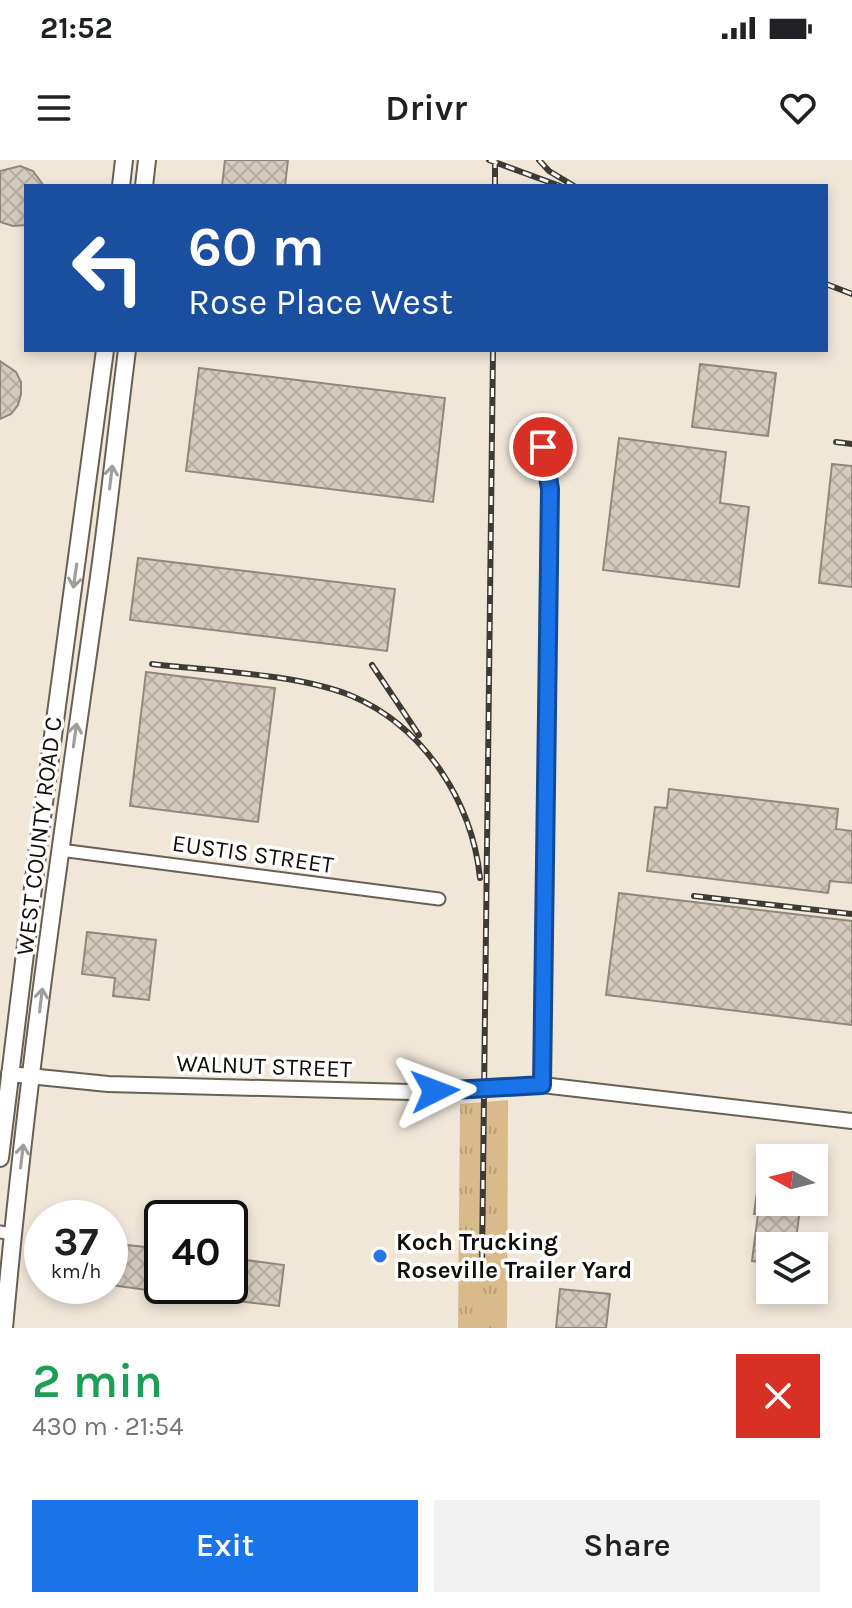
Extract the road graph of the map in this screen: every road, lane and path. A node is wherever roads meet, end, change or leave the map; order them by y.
1 (124, 160) edge
2 (147, 160) edge
3 (121, 184) edge
4 (144, 184) edge
5 (105, 352) edge
6 (127, 352) edge
7 (543, 447) dead end
8 (60, 850) junction
9 (439, 899) dead end
10 (9, 1074) junction
11 (32, 1078) junction
12 (542, 1085) junction
13 (852, 1121) edge
14 (0, 1158) edge
15 (6, 1233) edge
16 (4, 1328) edge

1 - 3 main road
2 - 4 main road
5 -> 10 main road, WEST COUNTY ROAD C
8 -> 6 main road, WEST COUNTY ROAD C
7 - 12 street
8 - 9 street, EUSTIS STREET
11 -> 8 main road, WEST COUNTY ROAD C
10 - 11 street, WALNUT STREET
10 - 14 main road, WEST COUNTY ROAD C
11 - 12 street, WALNUT STREET
15 -> 11 main road, WEST COUNTY ROAD C
12 - 13 street, WALNUT STREET
15 - 16 main road, WEST COUNTY ROAD C

